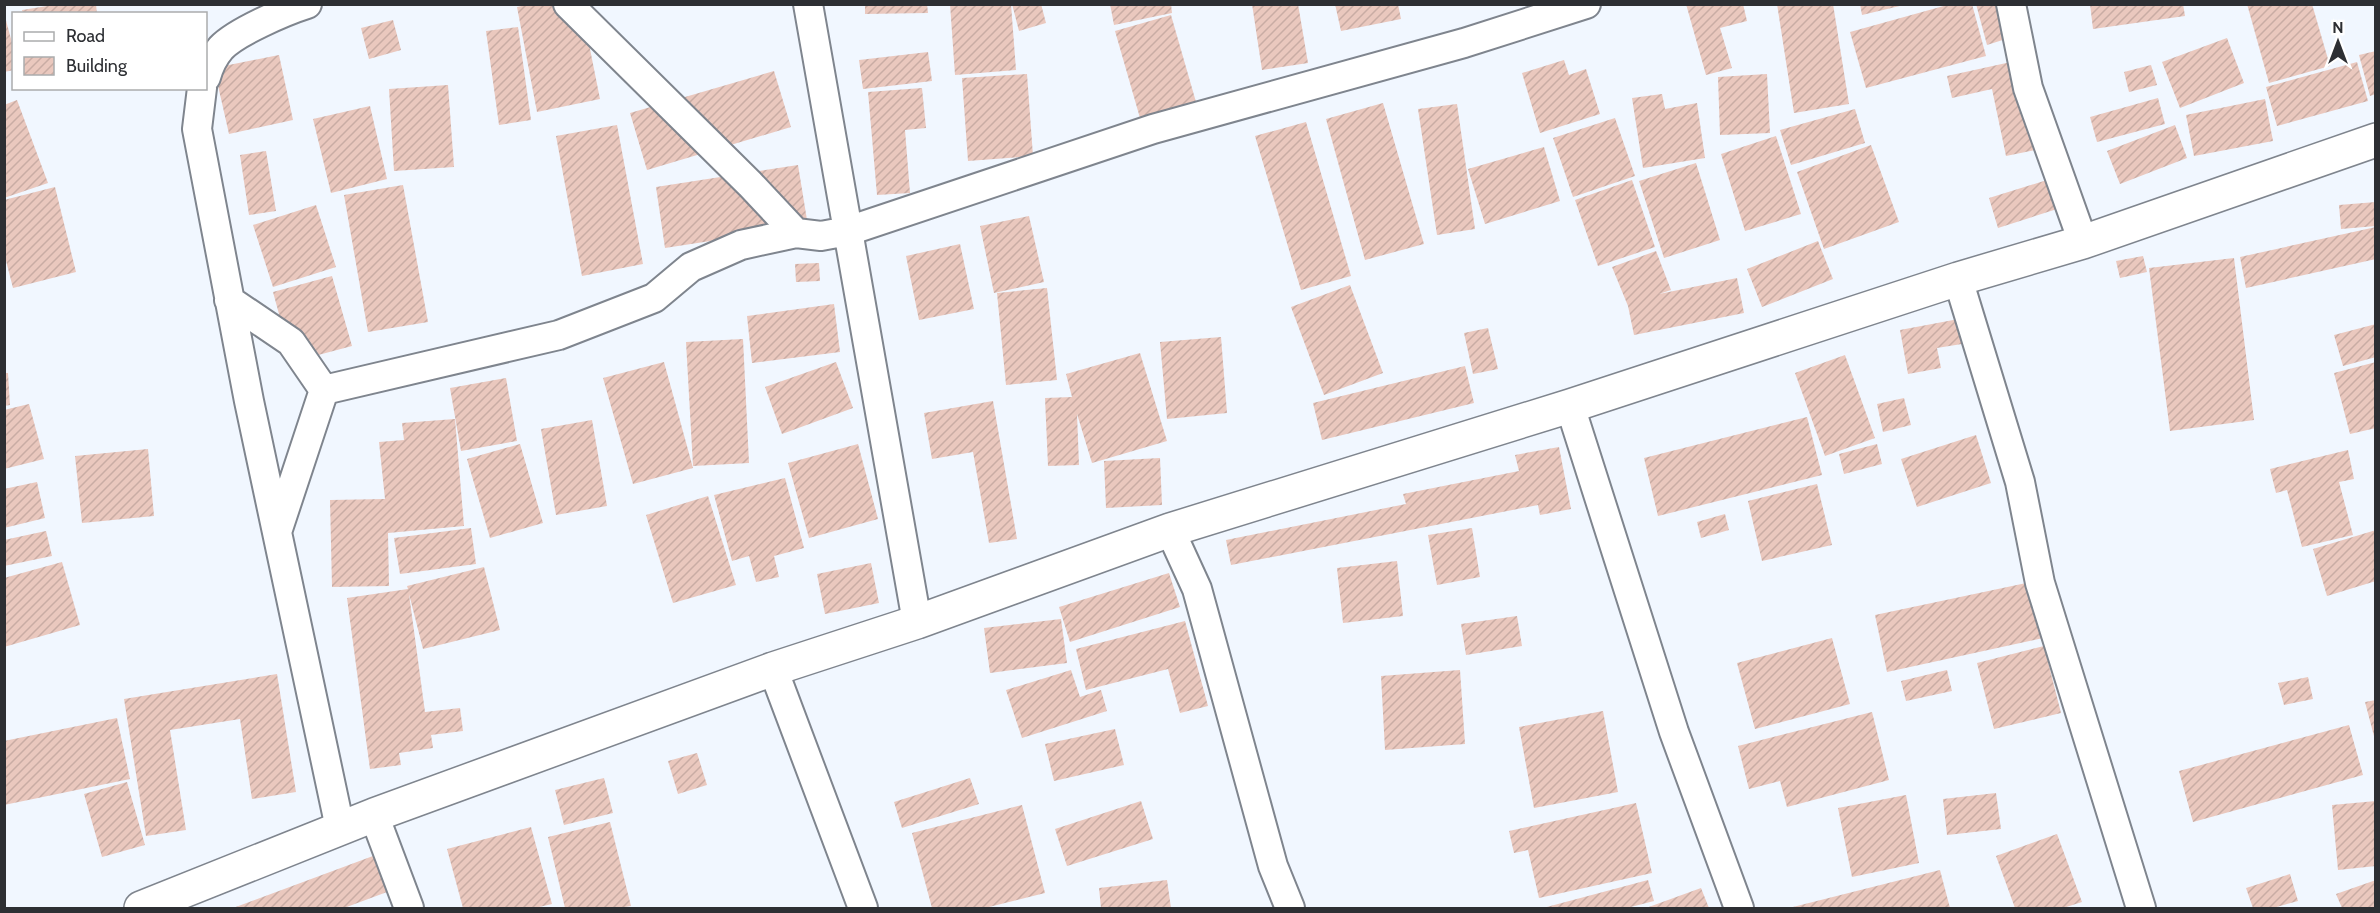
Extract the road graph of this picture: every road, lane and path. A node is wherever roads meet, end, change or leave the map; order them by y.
1 (307, 4) edge
2 (568, 4) edge
3 (808, 4) edge
4 (1586, 4) edge
5 (2011, 4) edge
6 (1553, 10) edge
7 (207, 75) edge
8 (202, 90) edge
9 (2376, 140) edge
10 (848, 231) junction
11 (796, 233) junction
12 (2083, 242) junction
13 (1958, 279) junction
14 (229, 300) junction
15 (324, 390) junction
16 (1570, 406) junction
17 (1170, 530) junction
18 (277, 532) junction
19 (917, 622) junction
20 (773, 669) junction
21 (374, 815) junction
22 (340, 828) junction
23 (141, 909) edge
24 (409, 909) edge
25 (863, 909) edge
26 (1290, 909) edge
27 (1739, 909) edge
28 (2140, 909) edge

1 - 7 street
2 - 11 street
3 - 10 street
4 - 6 street
5 - 12 street
6 - 10 street
8 - 14 street
9 - 12 street
10 - 11 street
10 - 19 street
11 - 15 street
12 - 13 street
13 - 16 street
13 - 28 street
14 - 15 street
14 - 18 street
15 - 18 street
16 - 17 street
16 - 27 street
17 - 19 street
17 - 26 street
18 - 22 street
19 - 20 street
20 - 21 street
20 - 25 street
21 - 22 street
21 - 24 street
22 - 23 street

